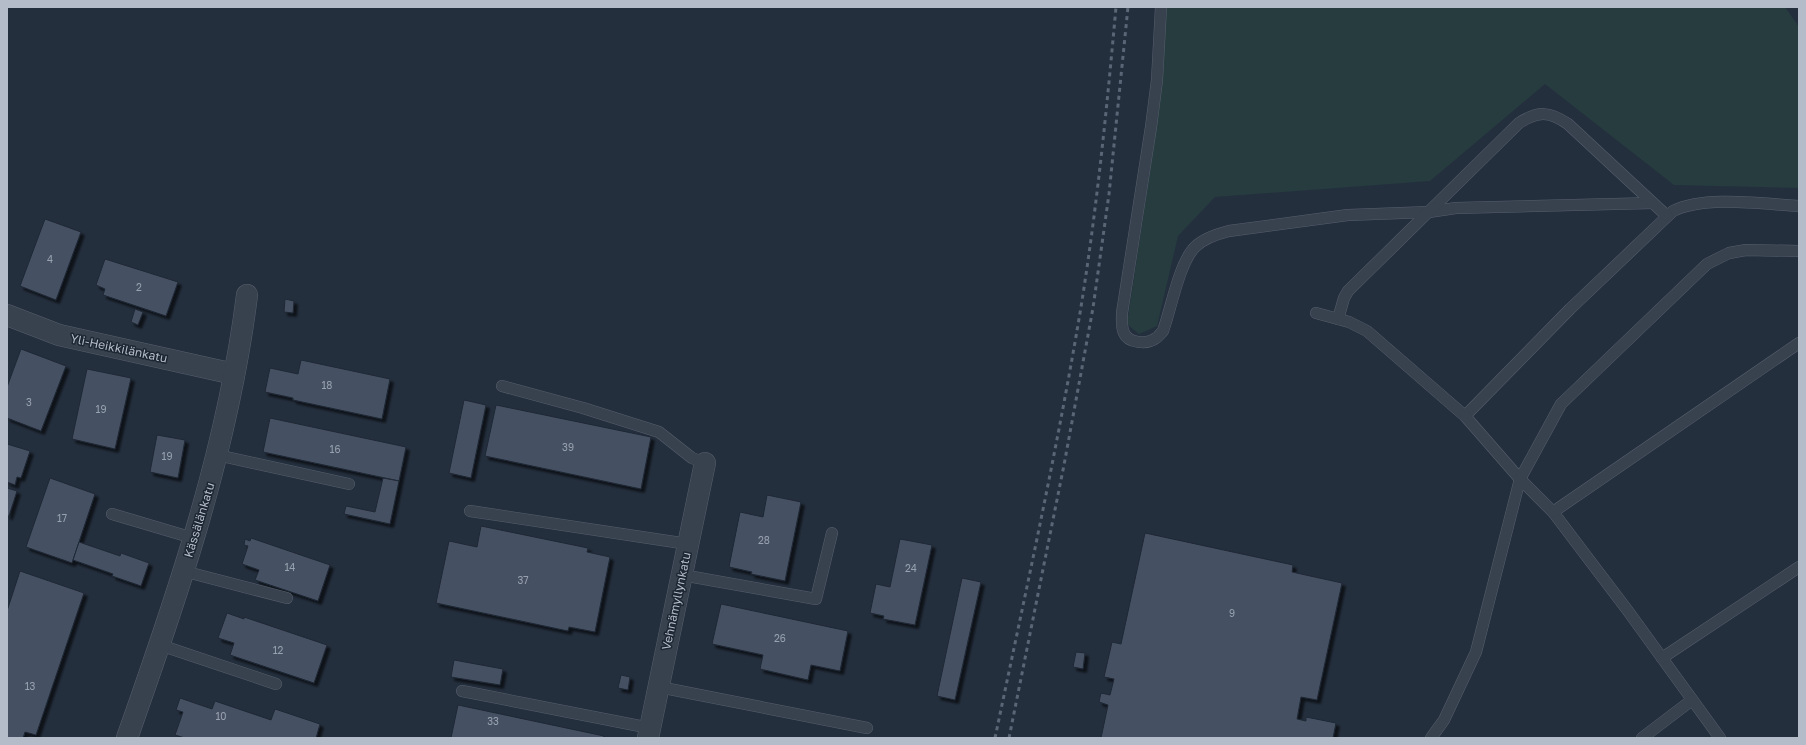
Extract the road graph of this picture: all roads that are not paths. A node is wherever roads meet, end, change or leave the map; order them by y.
1 (1161, 7) edge
2 (1653, 203) junction
3 (1799, 206) edge
4 (1429, 212) junction
5 (1667, 216) junction
6 (1799, 251) edge
7 (247, 295) dead end
8 (1316, 313) dead end
9 (7, 315) edge
10 (1338, 319) junction
11 (1799, 343) edge
12 (234, 374) junction
13 (502, 386) dead end
14 (1465, 416) junction
15 (218, 455) junction
16 (705, 463) joint
17 (1520, 479) junction
18 (349, 484) dead end
19 (470, 511) dead end
20 (1553, 512) junction
21 (112, 514) dead end
22 (832, 533) dead end
23 (194, 538) junction
24 (688, 544) junction
25 (1799, 567) edge
26 (183, 572) junction
27 (682, 575) junction
28 (287, 598) dead end
29 (160, 645) junction
30 (1662, 658) junction
31 (276, 684) dead end
32 (658, 687) junction
33 (462, 691) dead end
34 (1692, 700) junction
35 (867, 728) dead end
36 (649, 733) edge
37 (127, 738) edge
38 (1431, 738) edge
39 (1642, 738) edge
40 (1720, 738) edge

1 - 4 lane
2 - 4 lane
2 - 4 lane
2 - 5 lane
3 - 5 lane
4 - 10 lane
5 - 14 lane
6 - 17 lane
7 - 12 street, Kässälänkatu
8 - 10 lane
9 - 12 street, Yli-Heikkilänkatu
10 - 14 lane
11 - 20 lane
12 - 15 street, Kässälänkatu
13 - 16 lane
14 - 17 lane
15 - 18 lane
15 - 23 street, Kässälänkatu
16 - 24 street, Vehnämyllynkatu
17 - 20 lane
17 - 38 lane
19 - 24 lane
20 - 30 lane
21 - 23 lane
22 - 27 lane
23 - 26 street, Kässälänkatu
24 - 27 street, Vehnämyllynkatu
25 - 30 lane
26 - 28 lane
26 - 29 street, Kässälänkatu
27 - 32 street, Vehnämyllynkatu
29 - 31 lane
29 - 37 street, Kässälänkatu
30 - 34 lane
32 - 35 lane
32 - 36 street, Vehnämyllynkatu
33 - 36 lane
34 - 39 lane
34 - 40 lane

